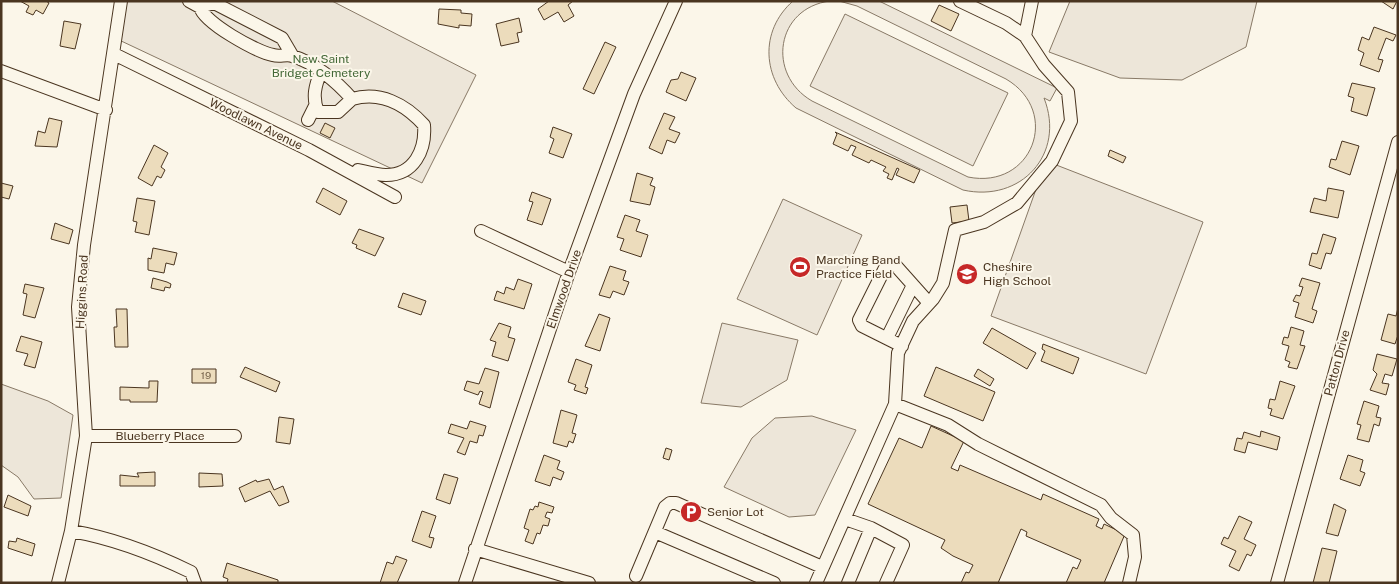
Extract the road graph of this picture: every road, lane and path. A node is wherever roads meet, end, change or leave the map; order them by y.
1 (121, 1) edge
2 (676, 1) edge
3 (960, 1) edge
4 (1032, 1) edge
5 (194, 4) edge
6 (1025, 36) junction
7 (114, 54) junction
8 (292, 55) junction
9 (321, 71) junction
10 (1, 72) edge
11 (352, 99) junction
12 (315, 106) junction
13 (106, 110) junction
14 (308, 120) dead end
15 (1398, 142) edge
16 (355, 175) junction
17 (395, 196) dead end
18 (481, 231) dead end
19 (569, 272) junction
20 (912, 284) junction
21 (929, 303) junction
22 (887, 338) junction
23 (902, 346) junction
24 (895, 404) junction
25 (86, 436) junction
26 (234, 436) dead end
27 (845, 519) junction
28 (872, 528) junction
29 (71, 531) junction
30 (655, 532) junction
31 (475, 549) junction
32 (822, 567) junction
33 (636, 576) dead end
34 (58, 583) edge
35 (195, 583) edge
36 (465, 583) edge
37 (589, 583) edge
38 (774, 583) edge
39 (816, 583) edge
40 (848, 583) edge
41 (886, 583) edge
42 (1129, 583) edge
43 (1277, 583) edge

1 - 7 street, Higgins Road
2 - 19 street, Elmwood Drive
3 - 6 street
4 - 6 street
5 - 8 street
5 - 8 street
6 - 21 street
7 - 13 street, Higgins Road
7 - 16 street, Woodlawn Avenue
8 - 9 street
9 - 11 street
9 - 12 street
10 - 13 street
11 - 12 street
11 - 16 street
12 - 14 street
13 - 25 street, Higgins Road
15 - 43 street, Patton Drive
16 - 17 street, Woodlawn Avenue
18 - 19 street
19 - 31 street, Elmwood Drive
20 - 21 street
20 - 22 street
20 - 22 street
21 - 23 street
22 - 23 street
23 - 24 street
24 - 27 street
24 - 42 street
25 - 26 street, Blueberry Place
25 - 29 street, Higgins Road
27 - 28 street
27 - 32 street
28 - 40 street
28 - 41 street
29 - 34 street, Higgins Road
29 - 35 street
30 - 32 street
30 - 33 street
30 - 38 street
31 - 36 street, Elmwood Drive
31 - 37 street
32 - 39 street

